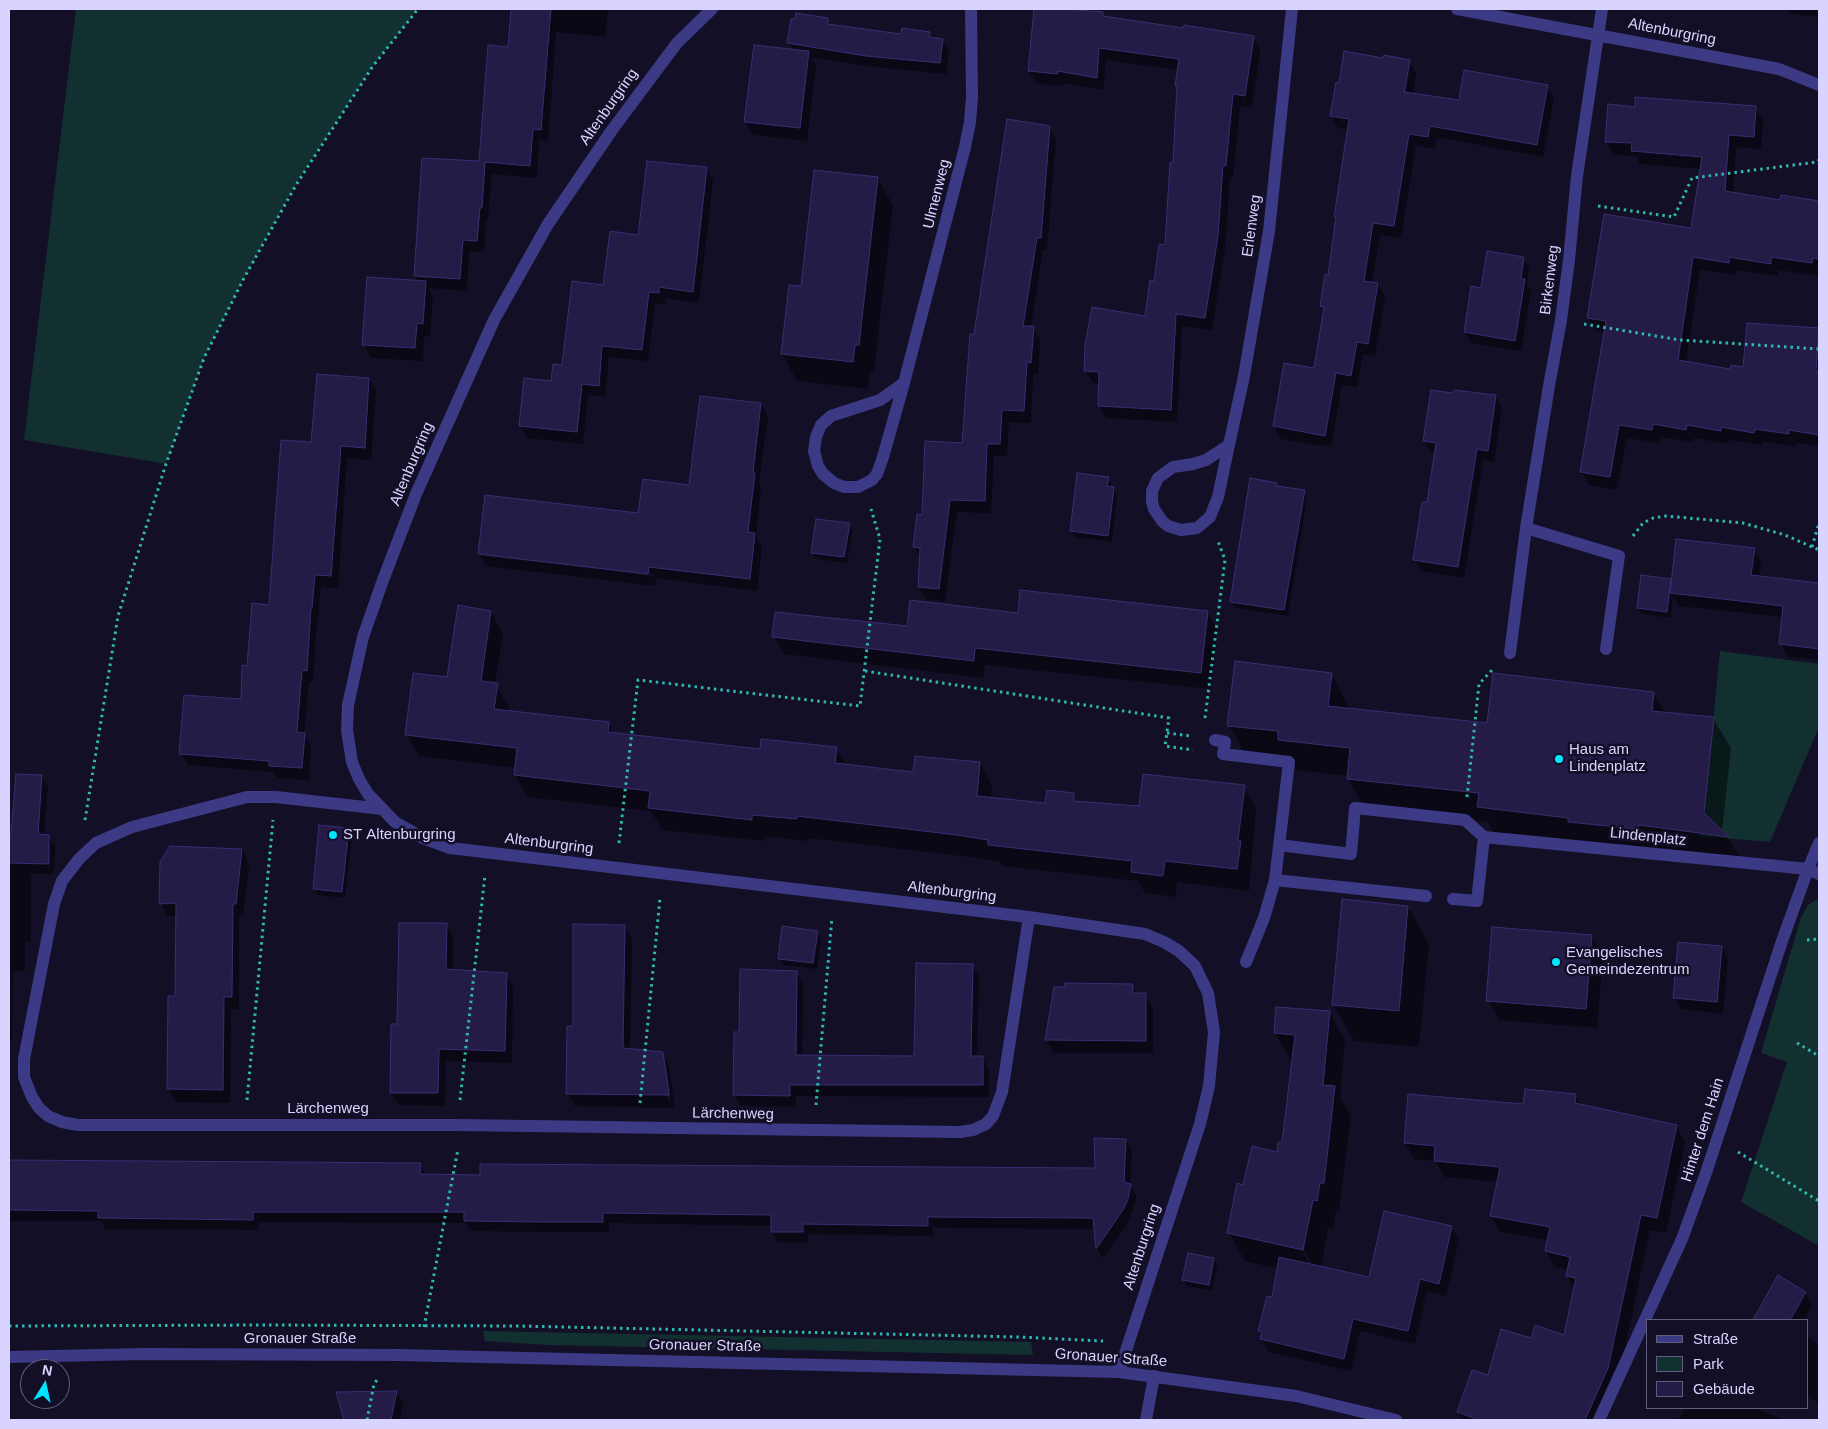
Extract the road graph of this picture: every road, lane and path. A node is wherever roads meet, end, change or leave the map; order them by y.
1 (418, 9) edge
2 (712, 9) edge
3 (971, 9) edge
4 (1292, 9) edge
5 (1458, 9) edge
6 (1602, 9) edge
7 (1598, 34) junction
8 (1819, 84) edge
9 (1819, 160) edge
10 (1575, 203) junction
11 (1561, 320) junction
12 (1819, 348) edge
13 (904, 383) junction
14 (1229, 445) junction
15 (865, 485) junction
16 (1210, 517) junction
17 (1819, 523) edge
18 (1526, 528) junction
19 (1812, 547) junction
20 (1819, 550) edge
21 (1619, 556) junction
22 (1606, 649) dead end
23 (1510, 653) joint
24 (865, 670) junction
25 (1204, 728) dead end
26 (1167, 733) junction
27 (1193, 736) dead end
28 (1215, 740) dead end
29 (1165, 746) dead end
30 (276, 797) junction
31 (382, 809) junction
32 (1465, 820) junction
33 (1484, 836) junction
34 (1819, 843) edge
35 (1279, 845) junction
36 (488, 852) junction
37 (79, 859) junction
38 (616, 869) junction
39 (1813, 872) edge
40 (662, 875) junction
41 (1275, 880) junction
42 (834, 894) junction
43 (1426, 896) dead end
44 (1452, 899) dead end
45 (1029, 918) junction
46 (1246, 962) dead end
47 (1797, 1043) dead end
48 (1819, 1056) edge
49 (458, 1125) junction
50 (244, 1126) junction
51 (638, 1129) junction
52 (814, 1131) junction
53 (1717, 1139) junction
54 (1819, 1200) edge
55 (9, 1326) edge
56 (424, 1327) junction
57 (1128, 1342) junction
58 (399, 1355) junction
59 (9, 1357) edge
60 (1119, 1372) junction
61 (1154, 1376) junction
62 (367, 1420) edge
63 (1146, 1420) edge
64 (1396, 1420) edge
65 (1599, 1420) edge

1 - 37 path
2 - 31 street, Altenburgring
3 - 13 street, Ulmenweg
4 - 14 street, Erlenweg
5 - 7 street, Altenburgring
6 - 7 street, Birkenweg
7 - 8 street, Altenburgring
7 - 10 street, Birkenweg
9 - 10 path
10 - 11 street, Birkenweg
11 - 12 path
11 - 18 street, Birkenweg
13 - 15 street, Ulmenweg
13 - 15 street
14 - 16 street, Erlenweg
14 - 16 street
15 - 24 path
16 - 25 path
17 - 19 path
18 - 21 street
18 - 23 street, Birkenweg
19 - 20 path
19 - 21 path
21 - 22 street
23 - 32 path
24 - 26 path
24 - 38 path
26 - 27 path
26 - 29 path
28 - 35 street
30 - 31 street, Lärchenweg
30 - 37 street, Lärchenweg
30 - 50 path
31 - 36 street, Altenburgring
32 - 33 street
32 - 35 street
33 - 39 street, Lindenplatz
33 - 44 street
34 - 39 street, Hinter dem Hain
35 - 41 street
36 - 38 street, Altenburgring
36 - 49 path
37 - 50 street, Lärchenweg
38 - 40 street, Altenburgring
39 - 53 street, Hinter dem Hain
40 - 42 street, Altenburgring
40 - 51 path
41 - 43 street
41 - 46 street
42 - 45 street, Altenburgring
42 - 52 path
45 - 52 street, Lärchenweg
45 - 57 street, Altenburgring
47 - 48 path
49 - 50 street, Lärchenweg
49 - 51 street, Lärchenweg
49 - 56 path
51 - 52 street, Lärchenweg
53 - 54 path
53 - 65 street, Hinter dem Hain
55 - 56 path
56 - 57 path
56 - 58 path
57 - 60 street, Altenburgring
58 - 59 street, Gronauer Straße
58 - 60 street, Gronauer Straße
58 - 62 path
60 - 61 street, Gronauer Straße
61 - 63 street
61 - 64 street, Gronauer Straße

